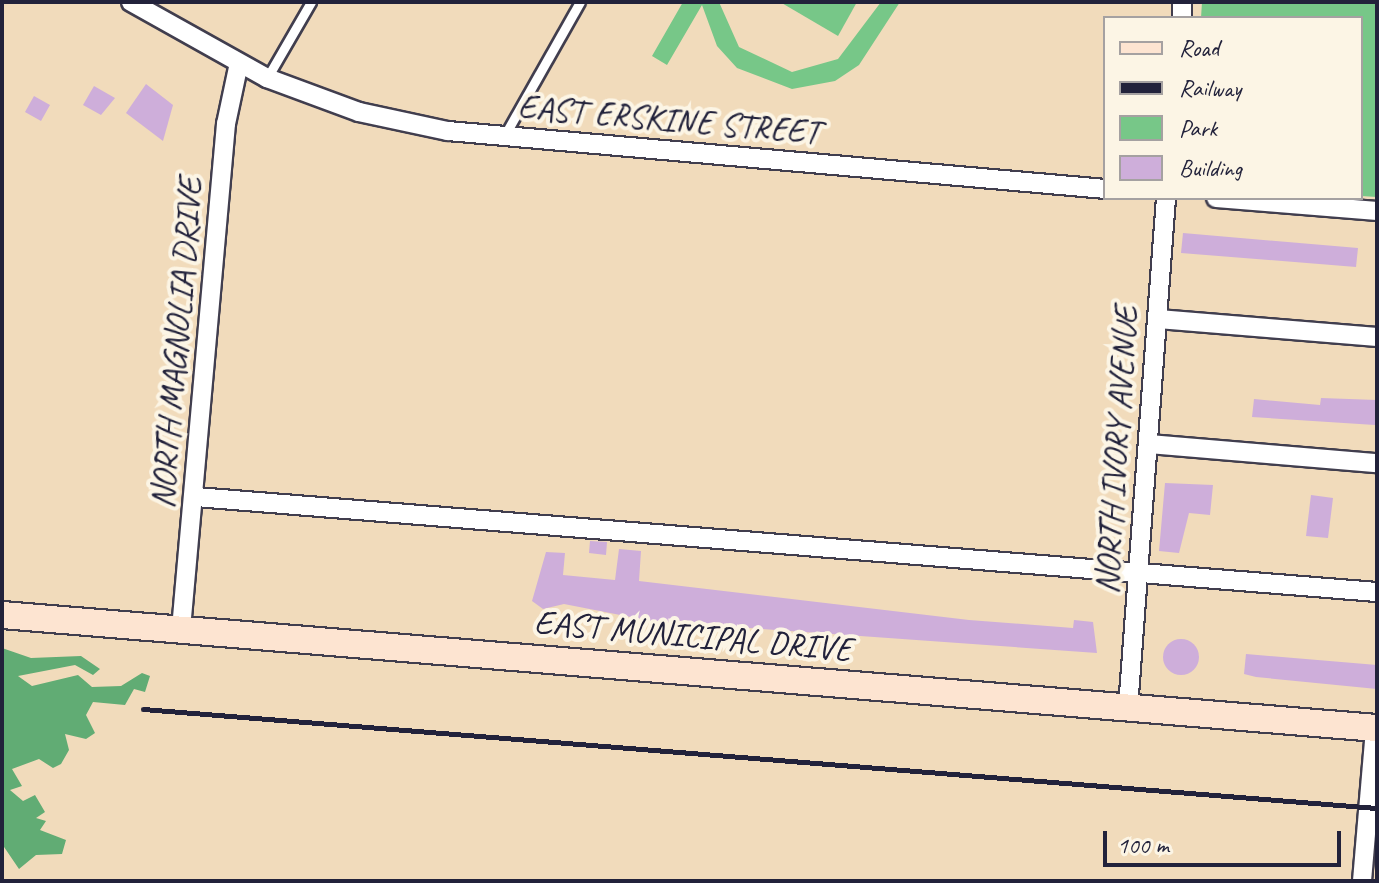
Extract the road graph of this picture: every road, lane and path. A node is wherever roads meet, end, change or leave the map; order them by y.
1 (131, 2) edge
2 (311, 2) edge
3 (580, 2) edge
4 (239, 63) junction
5 (267, 78) junction
6 (503, 138) junction
7 (1103, 189) edge
8 (1166, 200) edge
9 (1241, 200) edge
10 (1377, 211) edge
11 (1158, 319) junction
12 (1377, 337) edge
13 (1149, 444) junction
14 (1377, 463) edge
15 (196, 497) junction
16 (1139, 573) junction
17 (1377, 592) edge
18 (2, 615) edge
19 (181, 629) junction
20 (1128, 708) junction
21 (1376, 728) edge
22 (1362, 881) edge

1 - 4 street, EAST ERSKINE STREET
2 - 5 lane
3 - 6 lane
4 - 5 street, EAST ERSKINE STREET
4 - 15 street, NORTH MAGNOLIA DRIVE
5 - 6 street, EAST ERSKINE STREET
6 - 7 street, EAST ERSKINE STREET
8 - 11 street, NORTH IVORY AVENUE
9 - 10 street
11 - 12 street
11 - 13 street, NORTH IVORY AVENUE
13 - 14 street
13 - 16 street, NORTH IVORY AVENUE
15 - 16 street
15 - 19 street, NORTH MAGNOLIA DRIVE
16 - 17 street
16 - 20 street, NORTH IVORY AVENUE
18 - 19 street, EAST MUNICIPAL DRIVE
19 - 20 street, EAST MUNICIPAL DRIVE
20 - 21 street, EAST MUNICIPAL DRIVE
21 - 22 street

